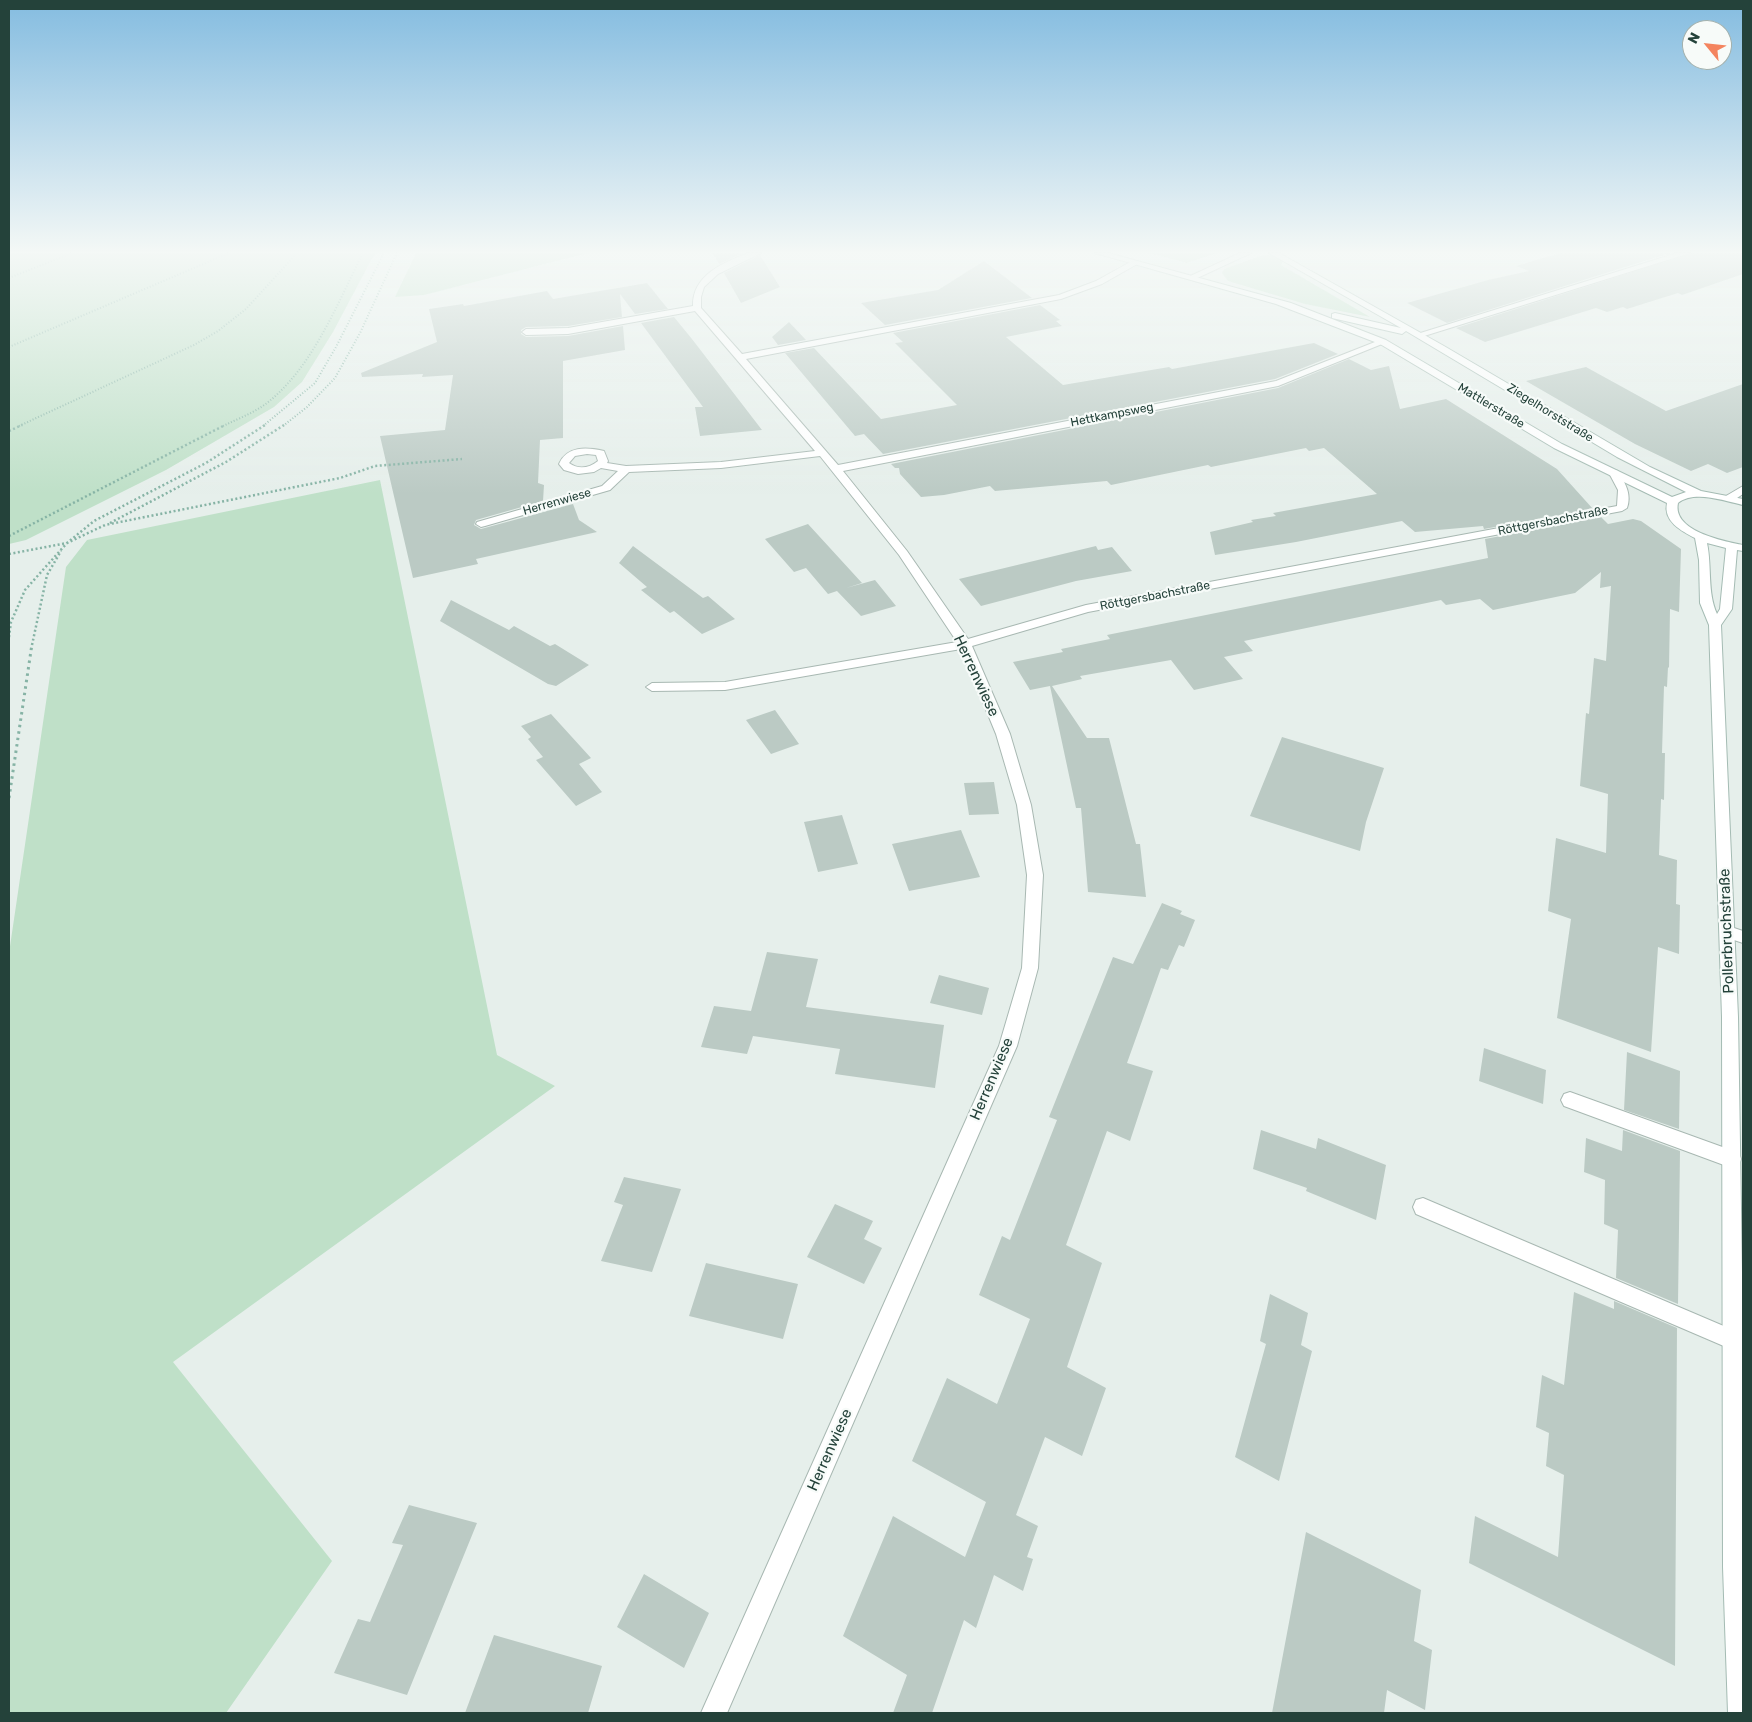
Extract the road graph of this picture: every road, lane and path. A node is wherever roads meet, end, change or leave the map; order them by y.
1 (41, 333) edge
2 (214, 333) edge
3 (321, 333) edge
4 (343, 333) edge
5 (359, 333) edge
6 (719, 333) edge
7 (866, 333) edge
8 (1360, 333) edge
9 (1411, 333) edge
10 (1415, 333) edge
11 (1423, 333) edge
12 (1418, 335) junction
13 (1383, 342) junction
14 (9, 347) edge
15 (740, 357) junction
16 (9, 432) edge
17 (821, 453) junction
18 (462, 459) dead end
19 (601, 465) dead end
20 (626, 469) junction
21 (836, 470) junction
22 (1614, 474) junction
23 (1743, 489) edge
24 (1698, 494) junction
25 (1730, 498) junction
26 (1673, 502) junction
27 (1743, 502) edge
28 (481, 524) dead end
29 (105, 525) junction
30 (9, 536) edge
31 (1700, 536) junction
32 (66, 543) junction
33 (1738, 547) edge
34 (9, 554) edge
35 (1716, 624) junction
36 (9, 637) edge
37 (965, 644) junction
38 (652, 688) dead end
39 (9, 798) edge
40 (1735, 934) edge
41 (1570, 1100) dead end
42 (1732, 1160) junction
43 (1423, 1207) dead end
44 (1733, 1340) junction
45 (1739, 1569) edge
46 (714, 1713) edge
47 (1741, 1713) edge

1 - 14 path
2 - 16 path
3 - 30 path
4 - 32 path
5 - 29 path
6 - 15 street, Herrenwiese
7 - 15 street
8 - 13 street, Mattlerstraße
9 - 12 street, Mattlerstraße
10 - 12 street, Ziegelhorststraße
11 - 12 street
12 - 24 street, Ziegelhorststraße
13 - 21 street, Hettkampsweg
13 - 22 street, Mattlerstraße
15 - 17 street, Herrenwiese
17 - 20 street
17 - 21 street, Herrenwiese
18 - 29 path
19 - 20 street
20 - 28 street, Herrenwiese
21 - 37 street, Herrenwiese
22 - 26 street, Mattlerstraße
22 - 37 street, Röttgersbachstraße
23 - 25 street
24 - 25 street, Ziegelhorststraße
24 - 26 street, Ziegelhorststraße
25 - 27 street, Ziegelhorststraße
26 - 31 street
29 - 32 path
31 - 33 street
31 - 35 street, Pollerbruchstraße
32 - 34 path
32 - 36 path
32 - 39 path
33 - 35 street, Pollerbruchstraße
35 - 40 street, Pollerbruchstraße
37 - 38 street, Röttgersbachstraße
37 - 46 street, Herrenwiese
40 - 42 street, Pollerbruchstraße
41 - 42 street
42 - 44 street, Pollerbruchstraße
43 - 44 street
44 - 45 street, Pollerbruchstraße
45 - 47 street, Pollerbruchstraße

